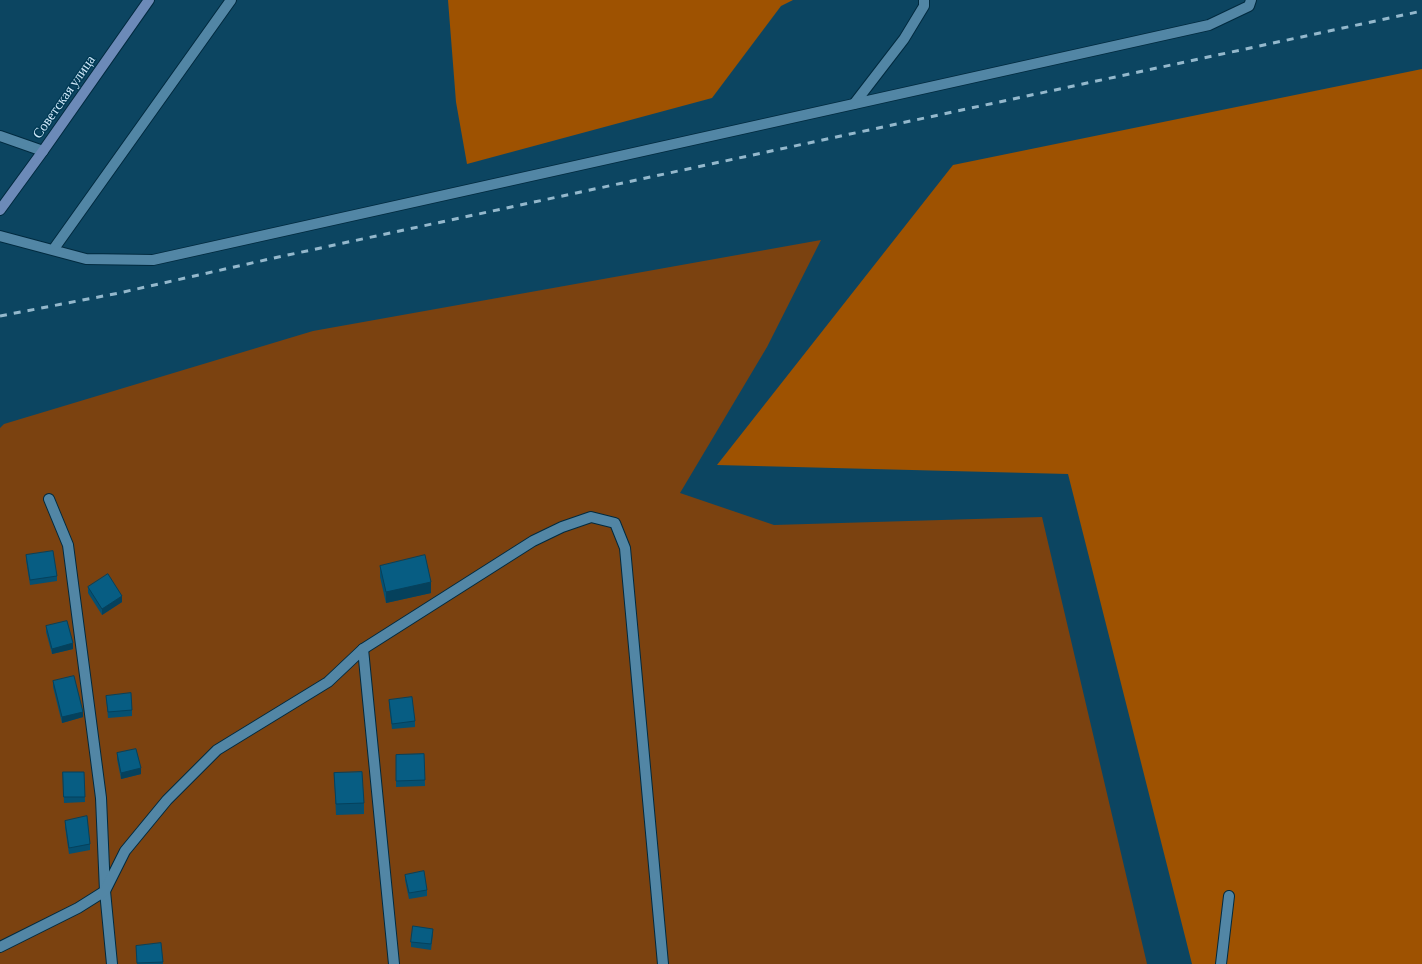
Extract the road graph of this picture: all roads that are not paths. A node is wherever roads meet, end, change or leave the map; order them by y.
1 (149, 0) edge
2 (231, 0) edge
3 (924, 0) edge
4 (1250, 0) edge
5 (854, 104) junction
6 (0, 136) edge
7 (44, 151) junction
8 (0, 210) edge
9 (0, 236) edge
10 (53, 250) junction
11 (49, 499) dead end
12 (363, 649) junction
13 (105, 891) junction
14 (1229, 896) dead end
15 (0, 947) edge
16 (112, 964) edge
17 (394, 964) edge
18 (663, 964) edge
19 (1221, 964) edge

1 - 7 main road, Советская улица
2 - 10 street
3 - 5 street
4 - 5 street
5 - 10 street
6 - 7 street
7 - 8 main road, Советская улица
9 - 10 street
11 - 13 street
12 - 13 street
12 - 17 street
12 - 18 street
13 - 15 street
13 - 16 street
14 - 19 street

